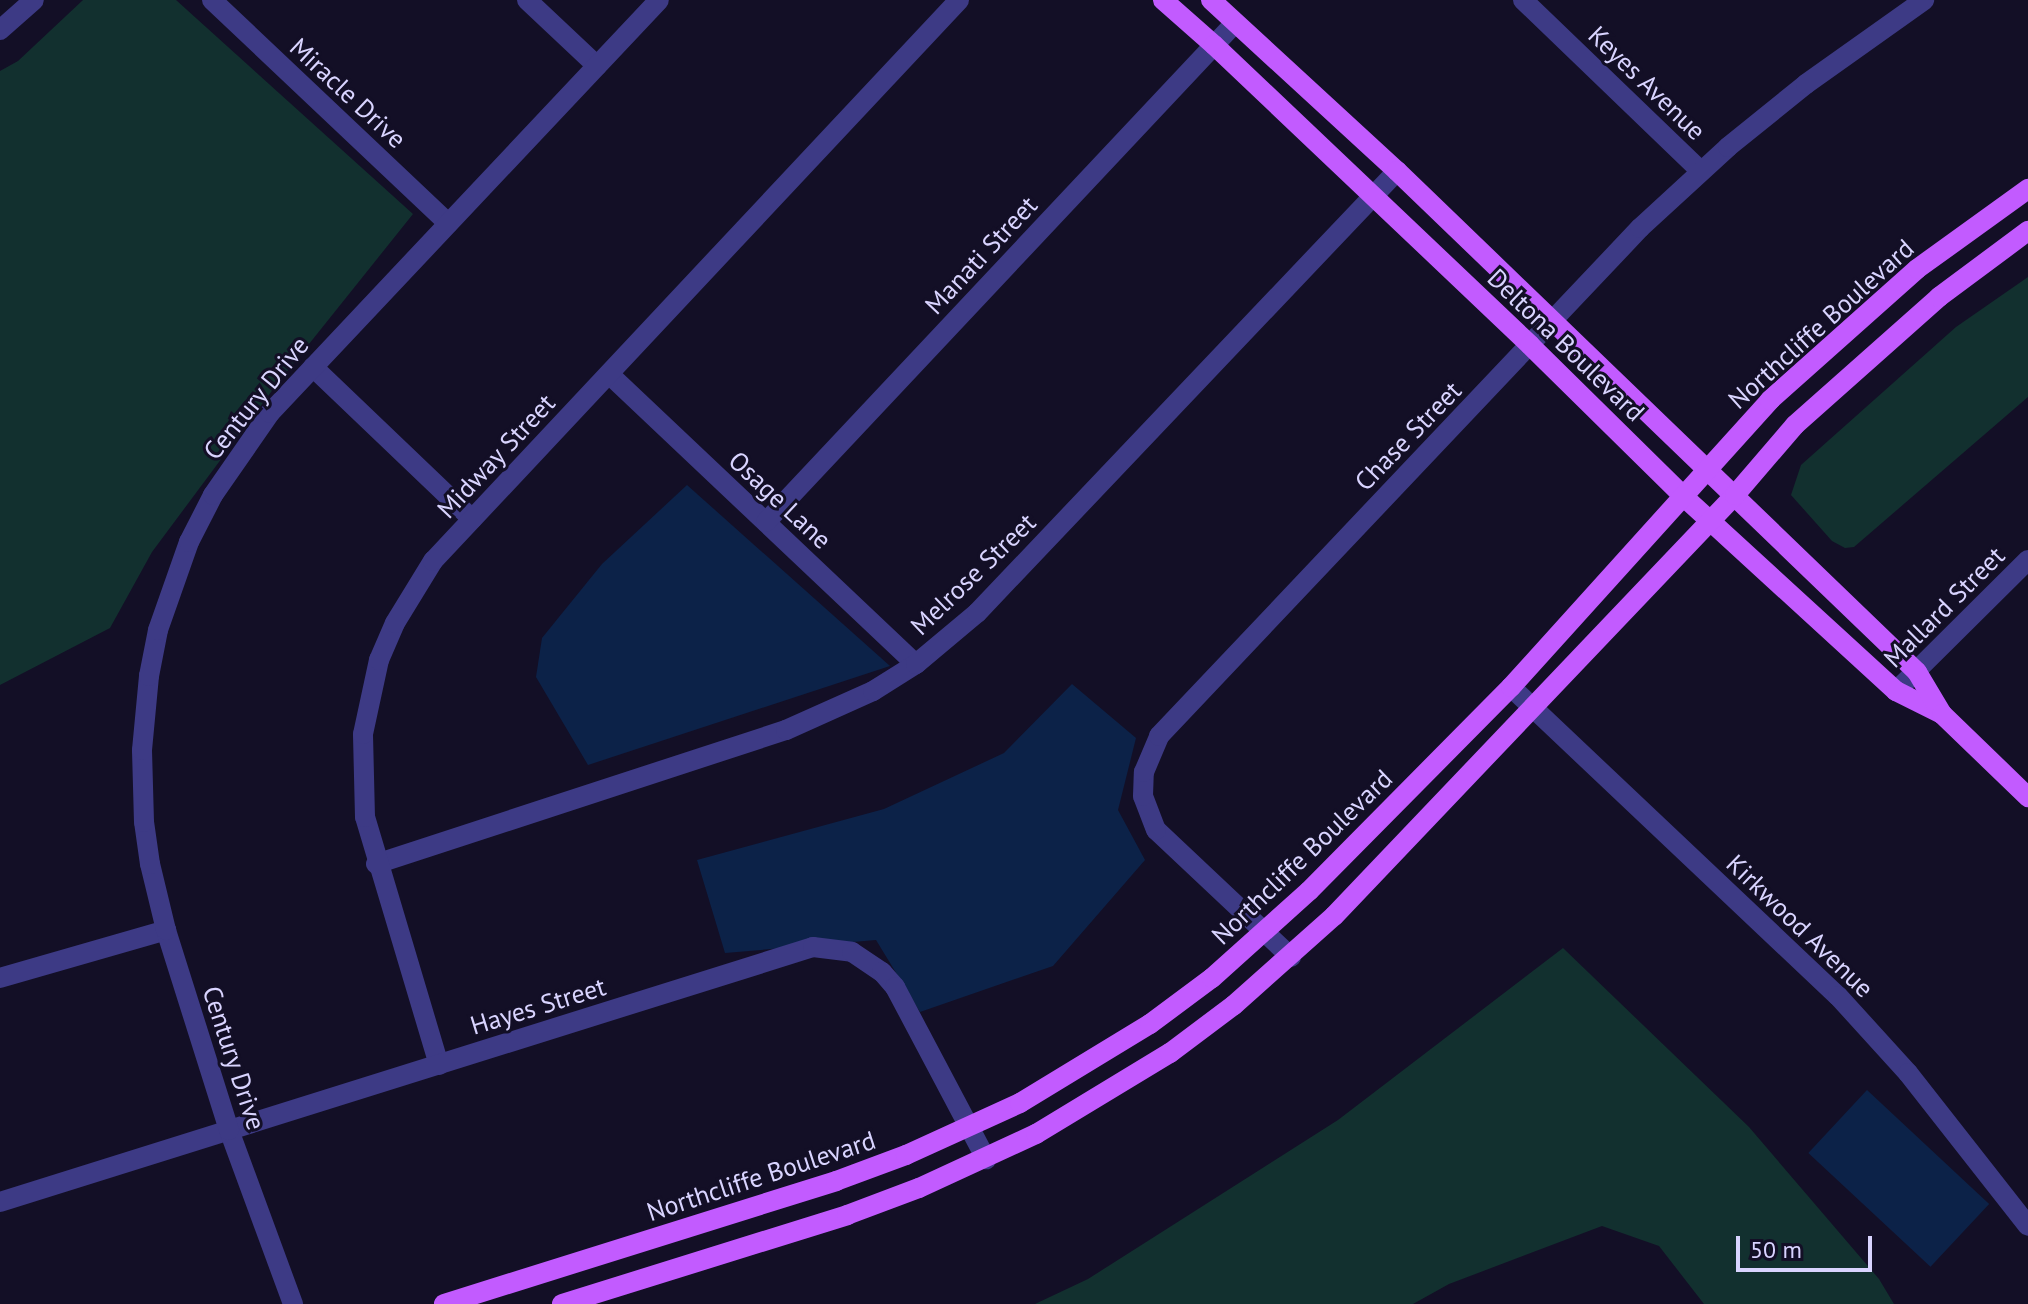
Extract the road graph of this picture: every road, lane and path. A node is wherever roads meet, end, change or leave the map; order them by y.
1 (34, 0) edge
2 (212, 0) edge
3 (527, 0) edge
4 (659, 0) edge
5 (959, 0) edge
6 (1163, 0) edge
7 (1211, 0) edge
8 (1523, 0) edge
9 (1924, 0) edge
10 (1235, 23) junction
11 (0, 30) edge
12 (1214, 45) junction
13 (597, 66) junction
14 (1397, 171) junction
15 (1701, 171) junction
16 (2028, 189) edge
17 (1373, 198) junction
18 (448, 223) junction
19 (2028, 231) edge
20 (1553, 321) junction
21 (1530, 345) junction
22 (313, 367) junction
23 (609, 374) junction
24 (1709, 469) junction
25 (1735, 495) junction
26 (1683, 496) junction
27 (472, 519) junction
28 (1711, 520) junction
29 (766, 522) junction
30 (2028, 560) edge
31 (916, 664) junction
32 (1917, 672) junction
33 (1511, 687) junction
34 (1896, 691) junction
35 (1531, 707) junction
36 (1942, 714) junction
37 (2028, 797) edge
38 (376, 864) junction
39 (166, 930) junction
40 (1266, 931) junction
41 (1291, 957) junction
42 (0, 978) edge
43 (439, 1065) junction
44 (971, 1127) junction
45 (229, 1130) junction
46 (986, 1159) junction
47 (0, 1202) edge
48 (2028, 1226) edge
49 (293, 1304) edge
50 (444, 1304) edge
51 (562, 1304) edge

1 - 11 street
2 - 18 street, Miracle Drive
3 - 13 street
4 - 13 street, Century Drive
5 - 23 street, Midway Street
6 - 12 main road, Deltona Boulevard
7 - 10 main road, Deltona Boulevard
8 - 15 street, Keyes Avenue
9 - 15 street, Chase Street
10 - 12 street, Manati Street
10 - 14 main road, Deltona Boulevard
12 - 17 main road, Deltona Boulevard
12 - 29 street, Manati Street
13 - 18 street, Century Drive
14 - 17 street, Melrose Street
14 - 20 main road, Deltona Boulevard
15 - 20 street, Chase Street
16 - 24 main road, Northcliffe Boulevard
17 - 21 main road, Deltona Boulevard
17 - 31 street, Melrose Street
18 - 22 street, Century Drive
19 - 25 main road
20 - 21 street, Chase Street
20 - 24 main road, Deltona Boulevard
21 - 26 main road, Deltona Boulevard
21 - 40 street, Chase Street
22 - 27 street
22 - 39 street, Century Drive
23 - 27 street, Midway Street
23 - 29 street, Osage Lane
24 - 25 main road, Deltona Boulevard
24 - 26 main road, Northcliffe Boulevard
25 - 28 main road
25 - 32 main road, Deltona Boulevard
26 - 28 main road, Deltona Boulevard
26 - 33 main road, Northcliffe Boulevard
27 - 38 street, Midway Street
28 - 34 main road, Deltona Boulevard
28 - 35 main road
29 - 31 street, Osage Lane
30 - 32 street, Mallard Street
31 - 38 street, Melrose Street
32 - 34 street, Mallard Street
32 - 36 main road, Deltona Boulevard
33 - 35 street, Kirkwood Avenue
33 - 40 main road, Northcliffe Boulevard
34 - 36 main road, Deltona Boulevard
35 - 41 main road
35 - 48 street, Kirkwood Avenue
36 - 37 main road, Deltona Boulevard
38 - 43 street, Midway Street
39 - 42 street
39 - 45 street, Century Drive
40 - 41 street, Chase Street
40 - 44 main road, Northcliffe Boulevard
41 - 46 main road
43 - 44 street, Hayes Street
43 - 45 street, Hayes Street
44 - 46 street, Hayes Street
44 - 50 main road, Northcliffe Boulevard
45 - 47 street, Hayes Street
45 - 49 street, Century Drive
46 - 51 main road

